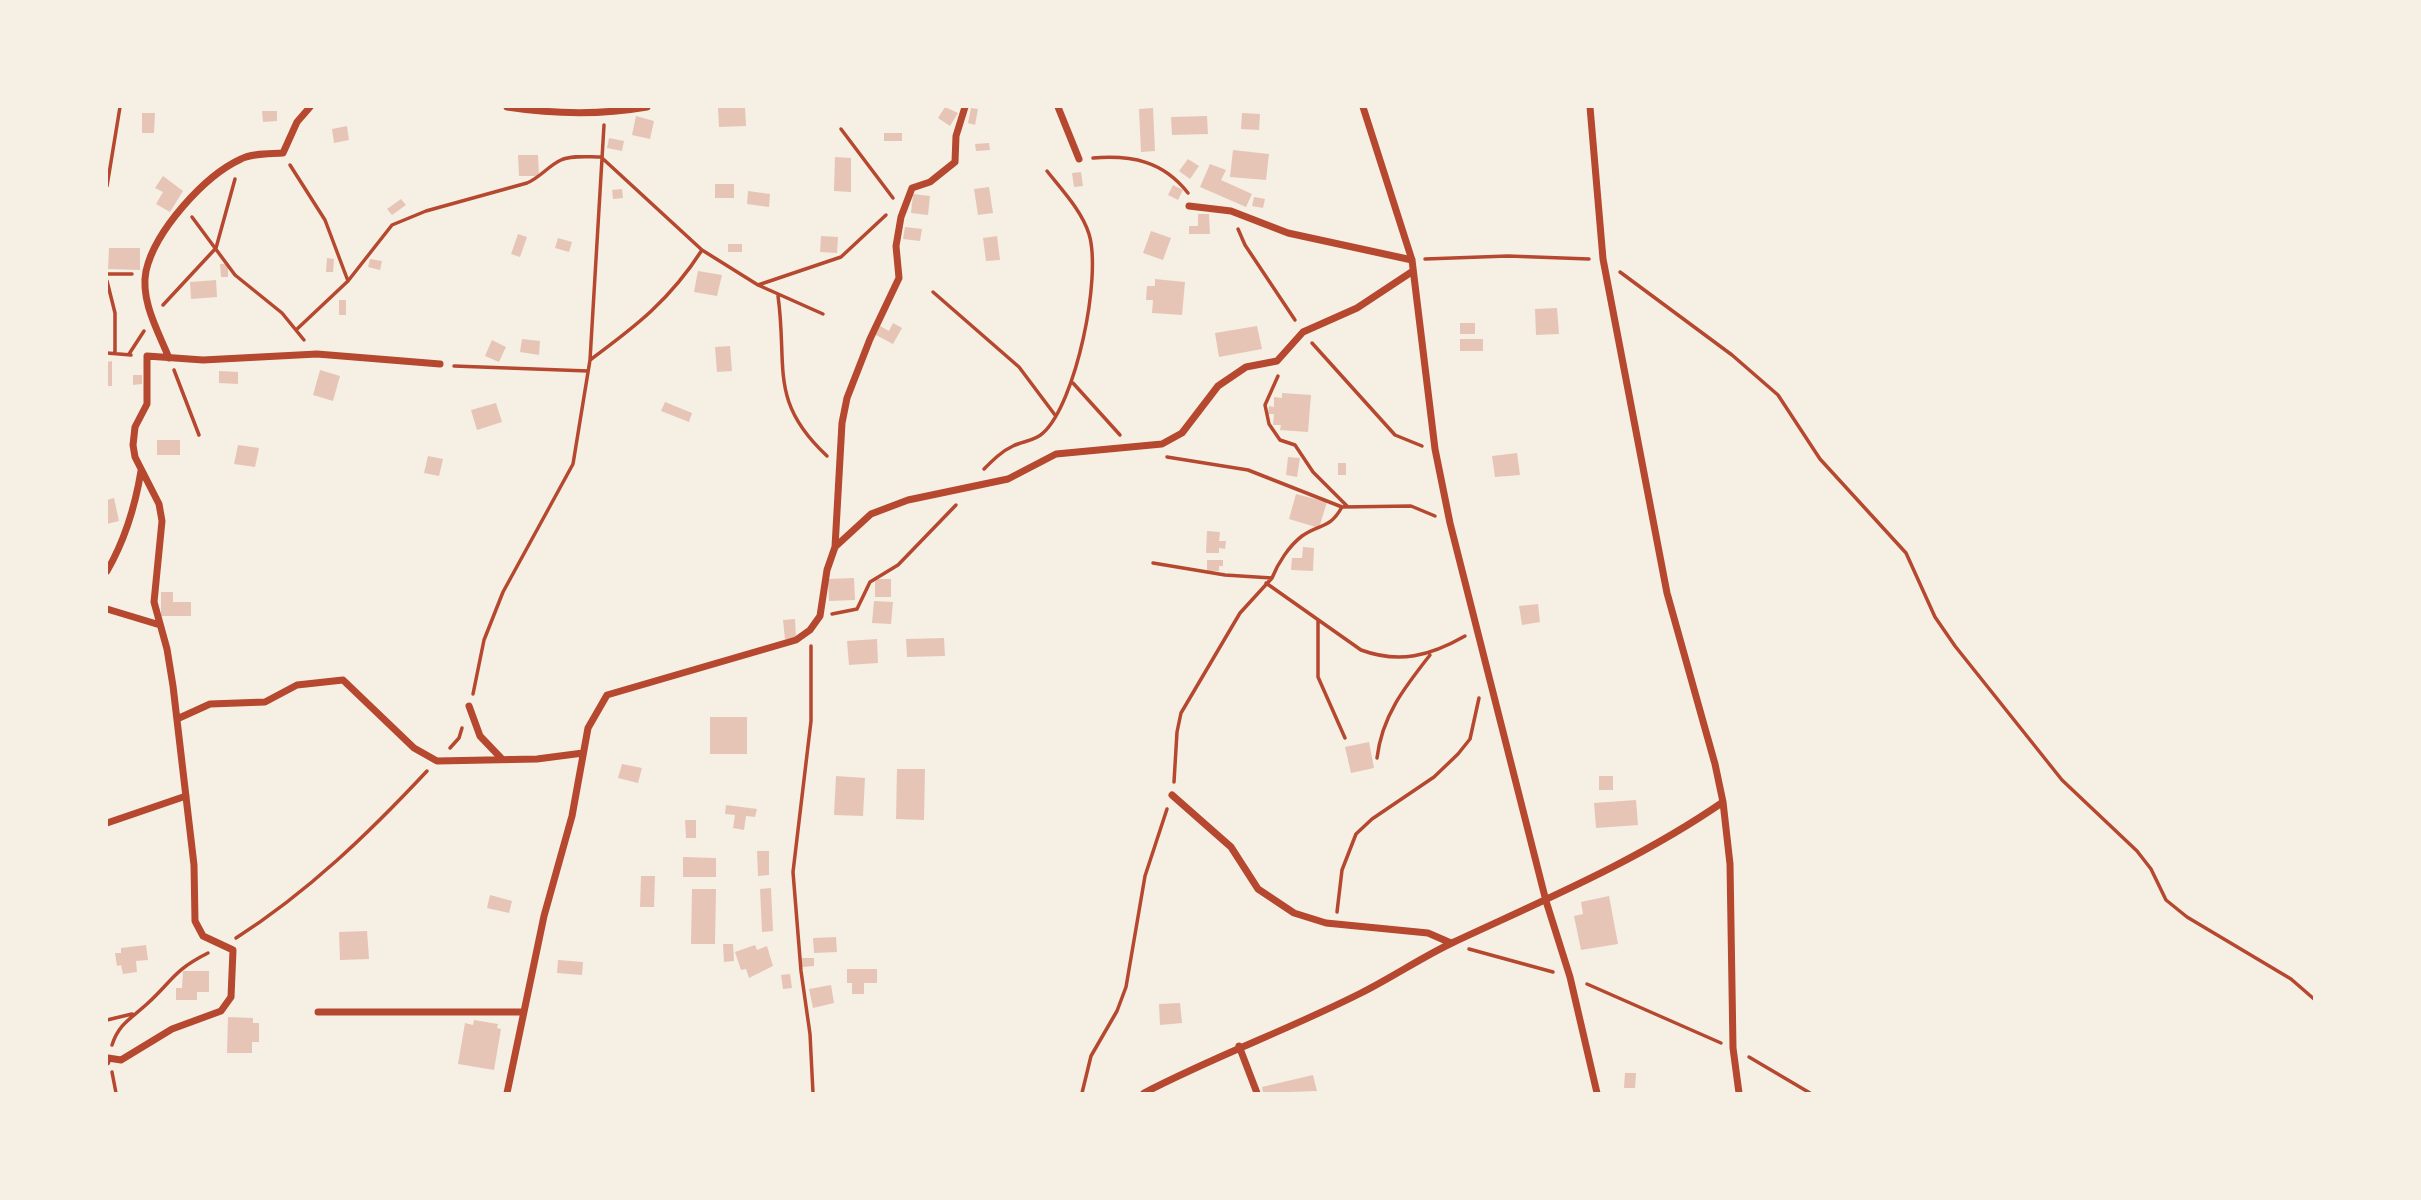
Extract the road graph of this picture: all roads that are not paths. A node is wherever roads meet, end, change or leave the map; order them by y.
1 (310, 107) edge
2 (506, 107) edge
3 (648, 107) edge
4 (965, 107) edge
5 (1058, 107) edge
6 (1363, 107) edge
7 (1590, 107) edge
8 (1079, 159) road end
9 (1189, 206) road end
10 (1412, 260) junction
11 (1413, 271) junction
12 (169, 358) junction
13 (440, 364) road end
14 (141, 471) junction
15 (835, 547) junction
16 (107, 571) edge
17 (107, 609) edge
18 (160, 625) junction
19 (469, 706) road end
20 (177, 719) junction
21 (583, 753) junction
22 (501, 758) junction
23 (1172, 795) road end
24 (186, 796) junction
25 (1723, 802) junction
26 (107, 823) edge
27 (1546, 901) junction
28 (1451, 943) junction
29 (318, 1012) dead end
30 (524, 1012) junction
31 (1239, 1046) junction
32 (108, 1060) edge
33 (507, 1093) edge
34 (1144, 1093) edge
35 (1257, 1093) edge
36 (1597, 1093) edge
37 (1739, 1093) edge

1 - 12 street
2 - 3 street
4 - 15 street
5 - 8 street
6 - 10 street
7 - 25 street
9 - 10 street
10 - 11 street
11 - 15 street
11 - 27 street
12 - 13 street
12 - 14 street
14 - 16 street
14 - 18 street
15 - 21 street
17 - 18 street
18 - 20 street
19 - 22 street
20 - 22 street
20 - 24 street
21 - 22 street
21 - 30 street
23 - 28 street
24 - 26 street
24 - 32 street
25 - 27 street
25 - 37 street
27 - 28 street
27 - 36 street
28 - 31 street
29 - 30 street
30 - 33 street
31 - 34 street
31 - 35 street

